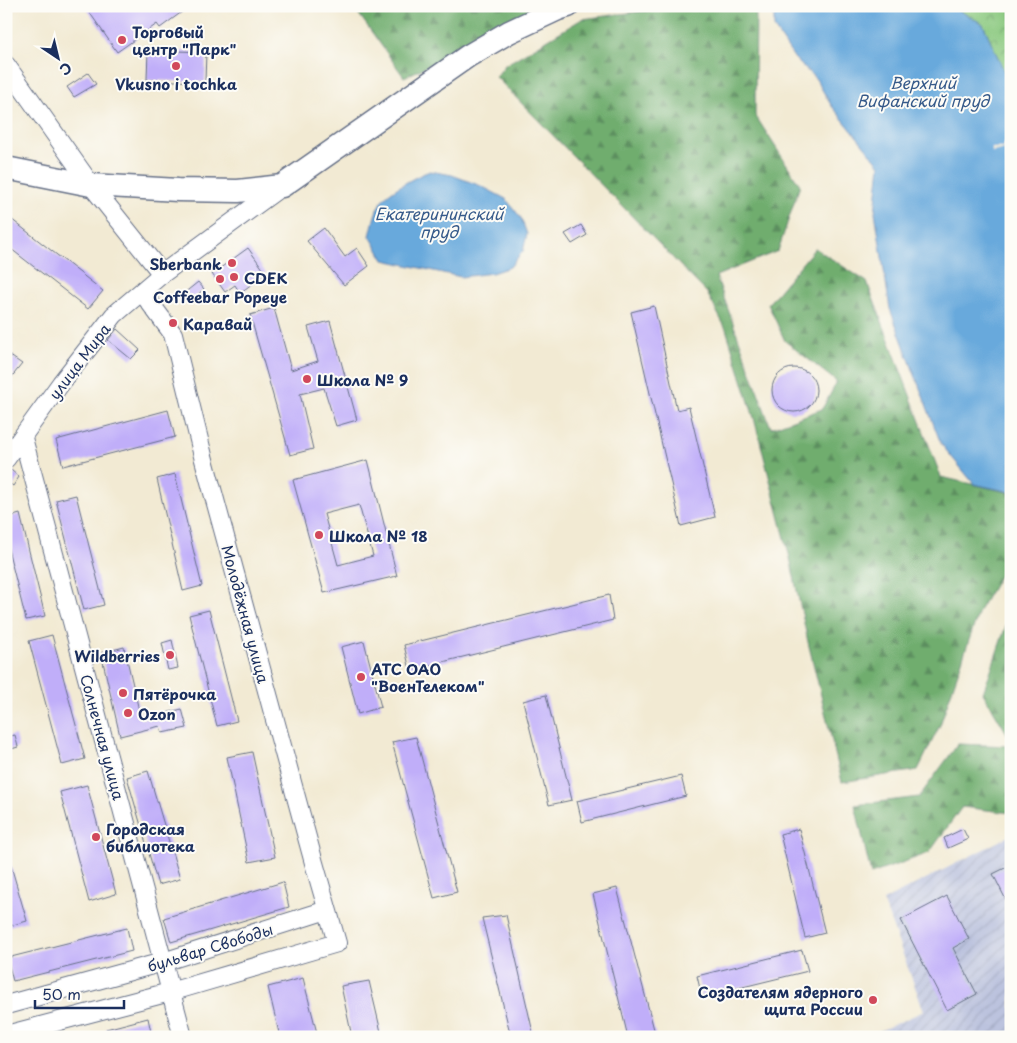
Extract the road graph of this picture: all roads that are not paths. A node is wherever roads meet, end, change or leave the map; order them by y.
1 (568, 6) edge
2 (6, 65) edge
3 (6, 168) edge
4 (91, 184) junction
5 (282, 186) junction
6 (162, 274) junction
7 (142, 292) junction
8 (23, 438) junction
9 (6, 459) edge
10 (327, 910) junction
11 (337, 943) joint
12 (163, 962) junction
13 (170, 992) junction
14 (6, 1005) edge
15 (6, 1035) edge
16 (183, 1037) edge

1 - 5 main road
2 - 4 street
3 - 4 main road
4 - 5 main road
4 - 6 street
5 - 6 street, улица Мира
6 - 7 street, улица Мира
7 - 8 street, улица Мира
7 - 10 street, Молодёжная улица
8 - 9 street, улица Мира
8 - 12 street, Солнечная улица
10 - 11 street, Молодёжная улица
10 - 12 street, бульвар Свободы
11 - 13 street, бульвар Свободы
12 - 13 street, Солнечная улица
12 - 14 street, бульвар Свободы
13 - 15 street, бульвар Свободы
13 - 16 street, Солнечная улица

